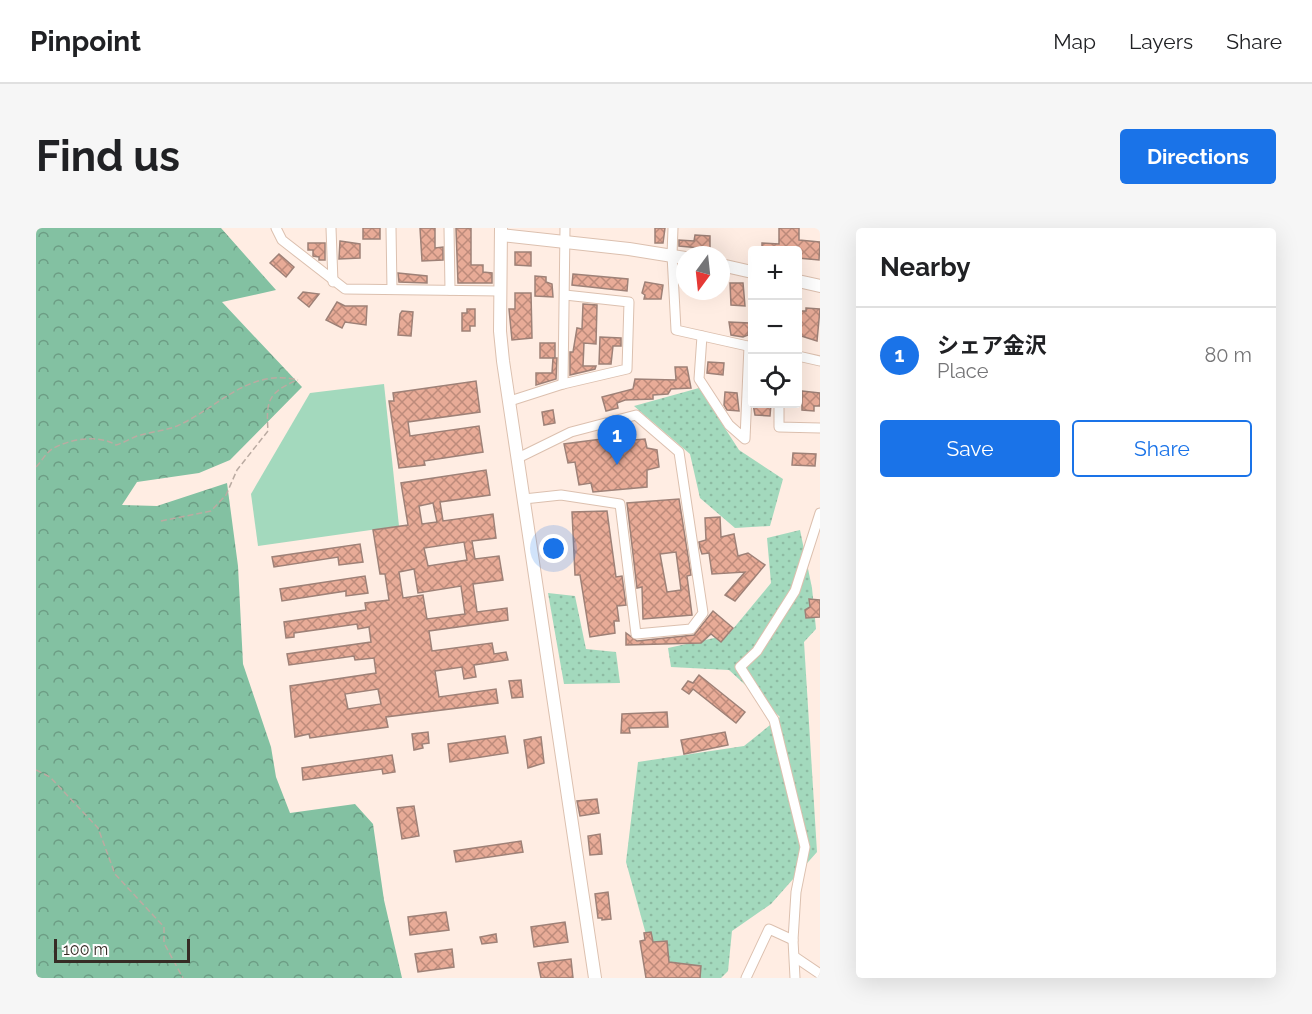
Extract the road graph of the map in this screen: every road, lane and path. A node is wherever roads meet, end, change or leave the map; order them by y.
1 (276, 228) edge
2 (332, 228) edge
3 (391, 228) edge
4 (449, 228) edge
5 (565, 228) edge
6 (673, 228) edge
7 (501, 232) edge
8 (565, 242) junction
9 (672, 255) junction
10 (676, 256) edge
11 (730, 267) edge
12 (748, 271) edge
13 (333, 282) junction
14 (802, 282) edge
15 (820, 286) edge
16 (392, 289) junction
17 (450, 290) junction
18 (500, 291) junction
19 (565, 295) junction
20 (702, 336) junction
21 (748, 345) edge
22 (750, 354) edge
23 (802, 357) edge
24 (820, 361) edge
25 (562, 384) junction
26 (510, 401) junction
27 (779, 408) edge
28 (820, 428) edge
29 (518, 458) junction
30 (36, 467) edge
31 (524, 498) junction
32 (820, 513) edge
33 (161, 521) dead end
34 (36, 770) edge
35 (793, 940) junction
36 (795, 957) junction
37 (820, 974) edge
38 (183, 978) edge
39 (595, 978) edge
40 (746, 978) edge
41 (795, 978) edge

1 - 13 street
2 - 13 street
3 - 16 street
4 - 17 street
5 - 8 street
6 - 9 street
7 - 8 street
7 - 18 street
8 - 9 street
8 - 19 street
9 - 10 street
9 - 20 street
11 - 12 street
13 - 16 street
14 - 15 street
16 - 17 street
17 - 18 street
18 - 26 street
19 - 25 street
19 - 25 street
20 - 21 street
20 - 22 street
23 - 24 street
25 - 26 street
26 - 29 street
27 - 28 street
29 - 31 street
29 - 31 street
30 - 33 path
31 - 39 street
32 - 35 street
34 - 38 path
35 - 36 street
35 - 40 street
36 - 37 street
36 - 41 street

